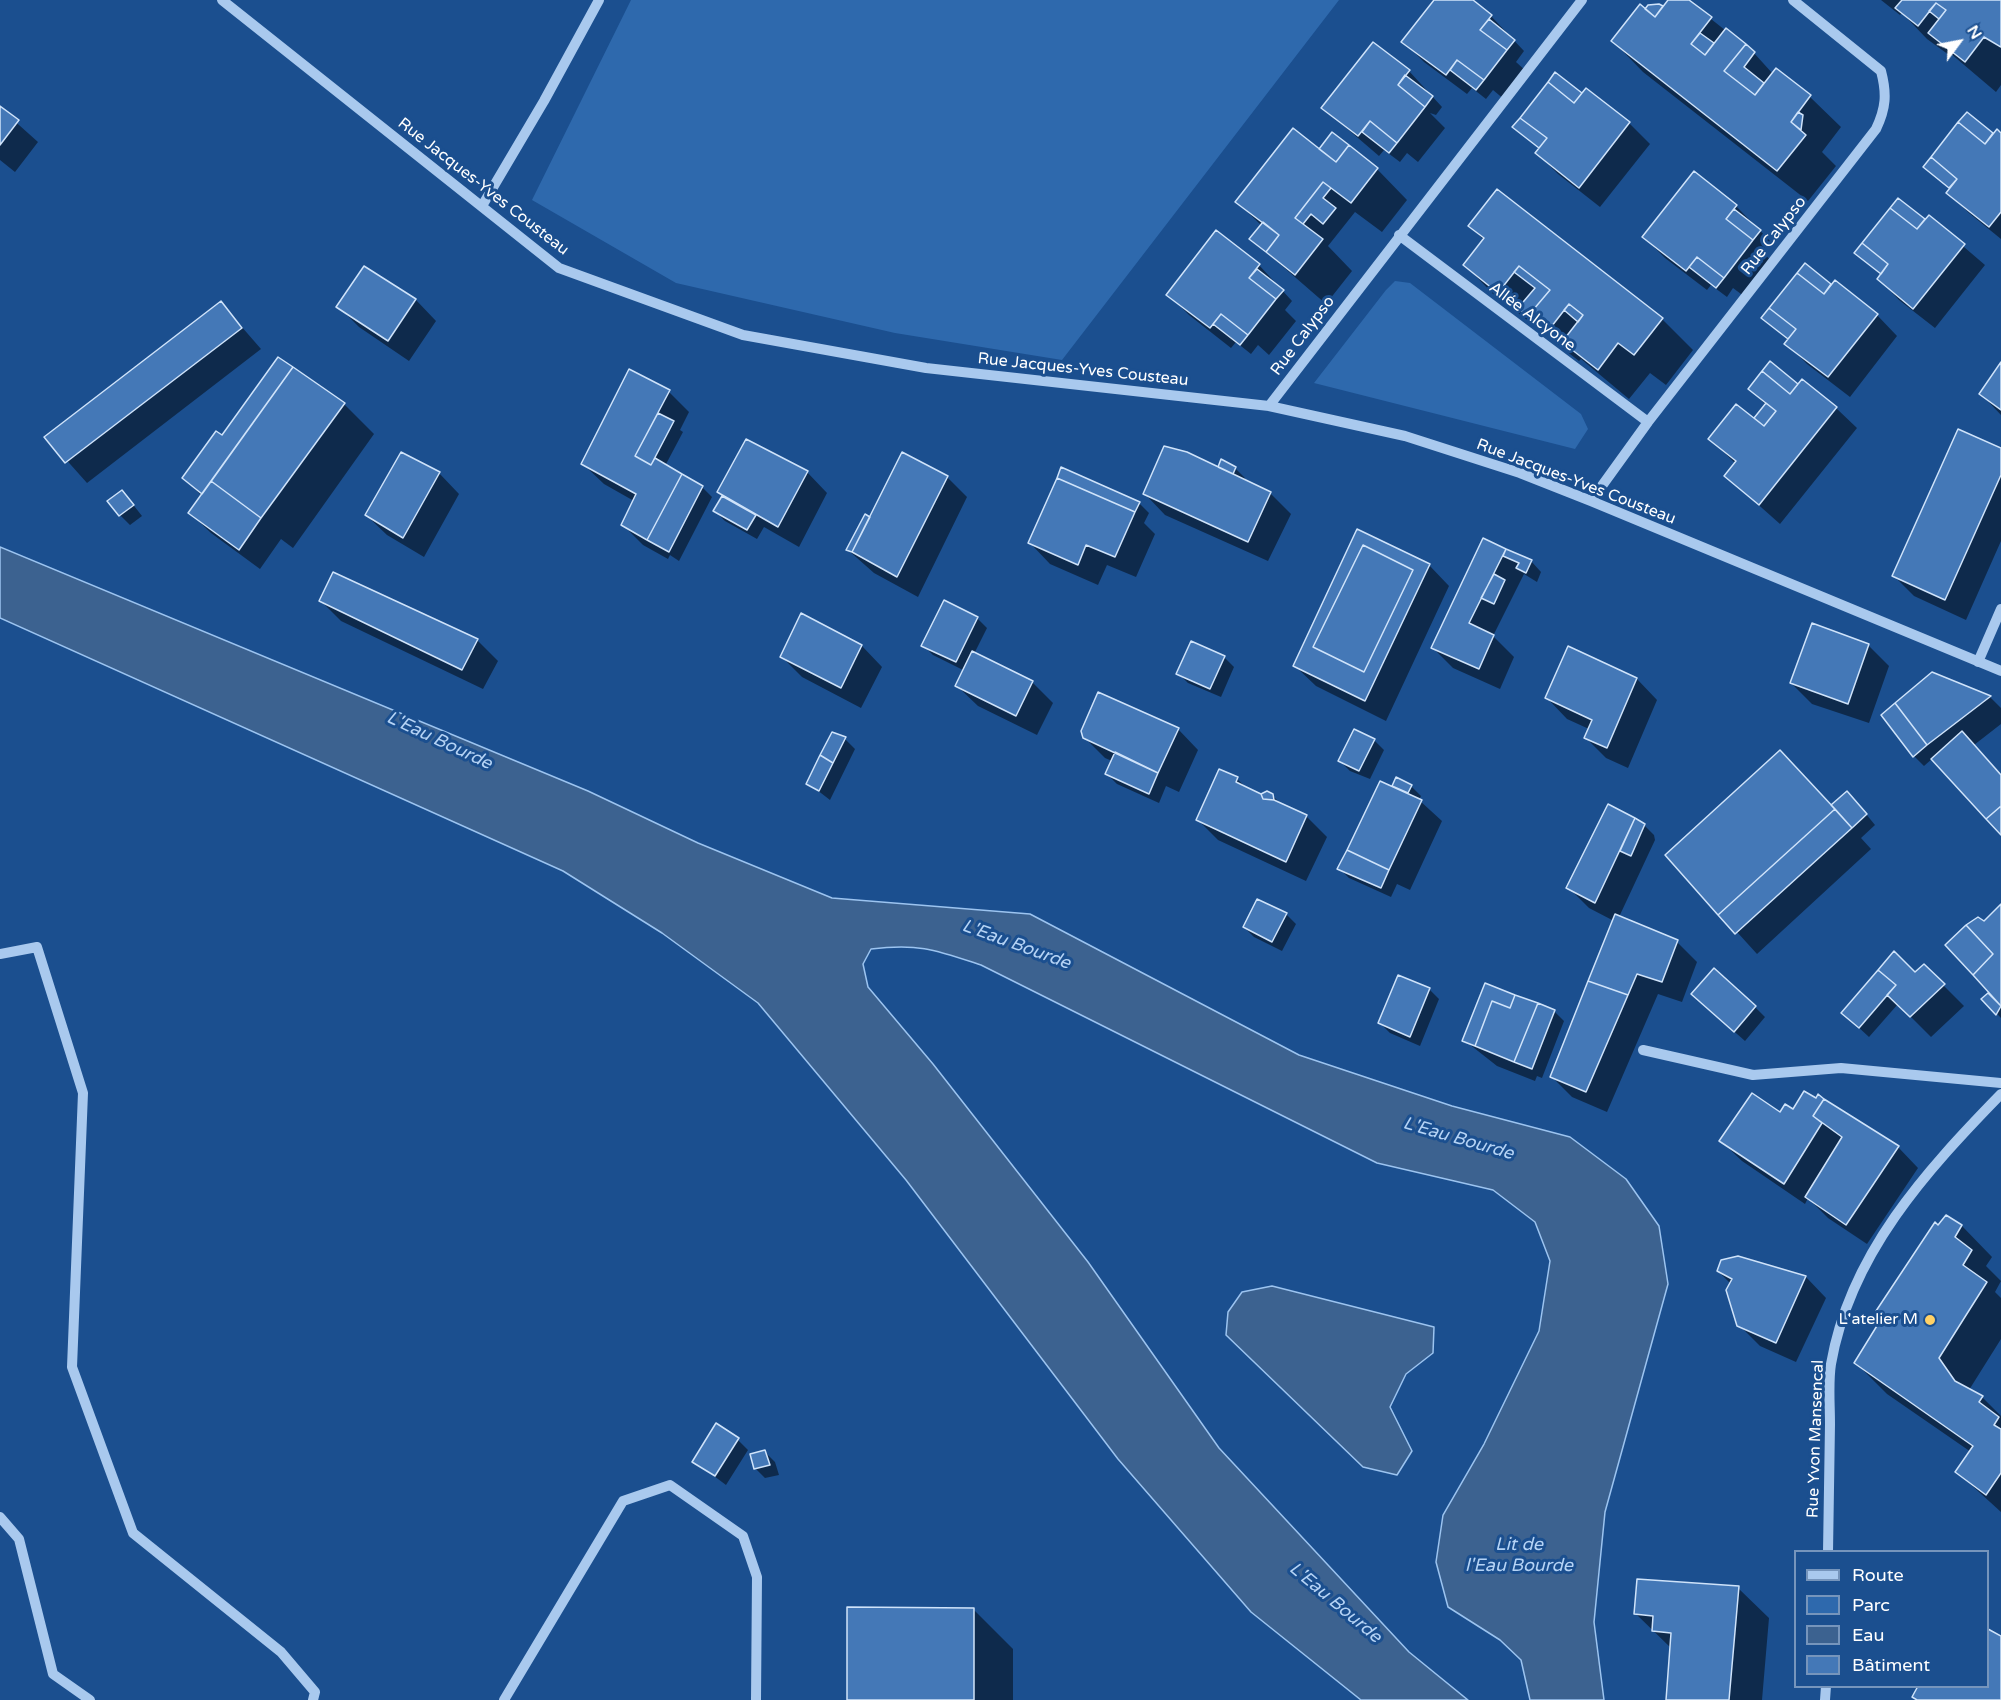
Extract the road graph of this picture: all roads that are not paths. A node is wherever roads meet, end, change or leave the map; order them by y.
1 (222, 0) edge
2 (599, 0) edge
3 (1582, 0) edge
4 (1793, 0) edge
5 (482, 206) junction
6 (1399, 235) junction
7 (1269, 406) junction
8 (1648, 422) junction
9 (1592, 501) junction
10 (2001, 609) edge
11 (1978, 662) junction
12 (2001, 671) edge
13 (0, 954) edge
14 (1643, 1050) dead end
15 (2001, 1083) edge
16 (2001, 1094) edge
17 (0, 1516) edge
18 (1828, 1550) edge
19 (90, 1700) edge
20 (313, 1700) edge
21 (504, 1700) edge
22 (756, 1700) edge

1 - 5 street, Rue Jacques-Yves Cousteau
2 - 5 street
3 - 6 street, Rue Calypso
4 - 8 street, Rue Calypso
5 - 7 street, Rue Jacques-Yves Cousteau
6 - 7 street, Rue Calypso
6 - 8 street, Allée Alcyone
7 - 9 street, Rue Jacques-Yves Cousteau
8 - 9 street, Rue Calypso
9 - 11 street, Rue Jacques-Yves Cousteau
10 - 11 street
11 - 12 street, Rue Jacques-Yves Cousteau
13 - 20 street
14 - 15 street
16 - 18 street, Rue Yvon Mansencal
17 - 19 street
21 - 22 street

